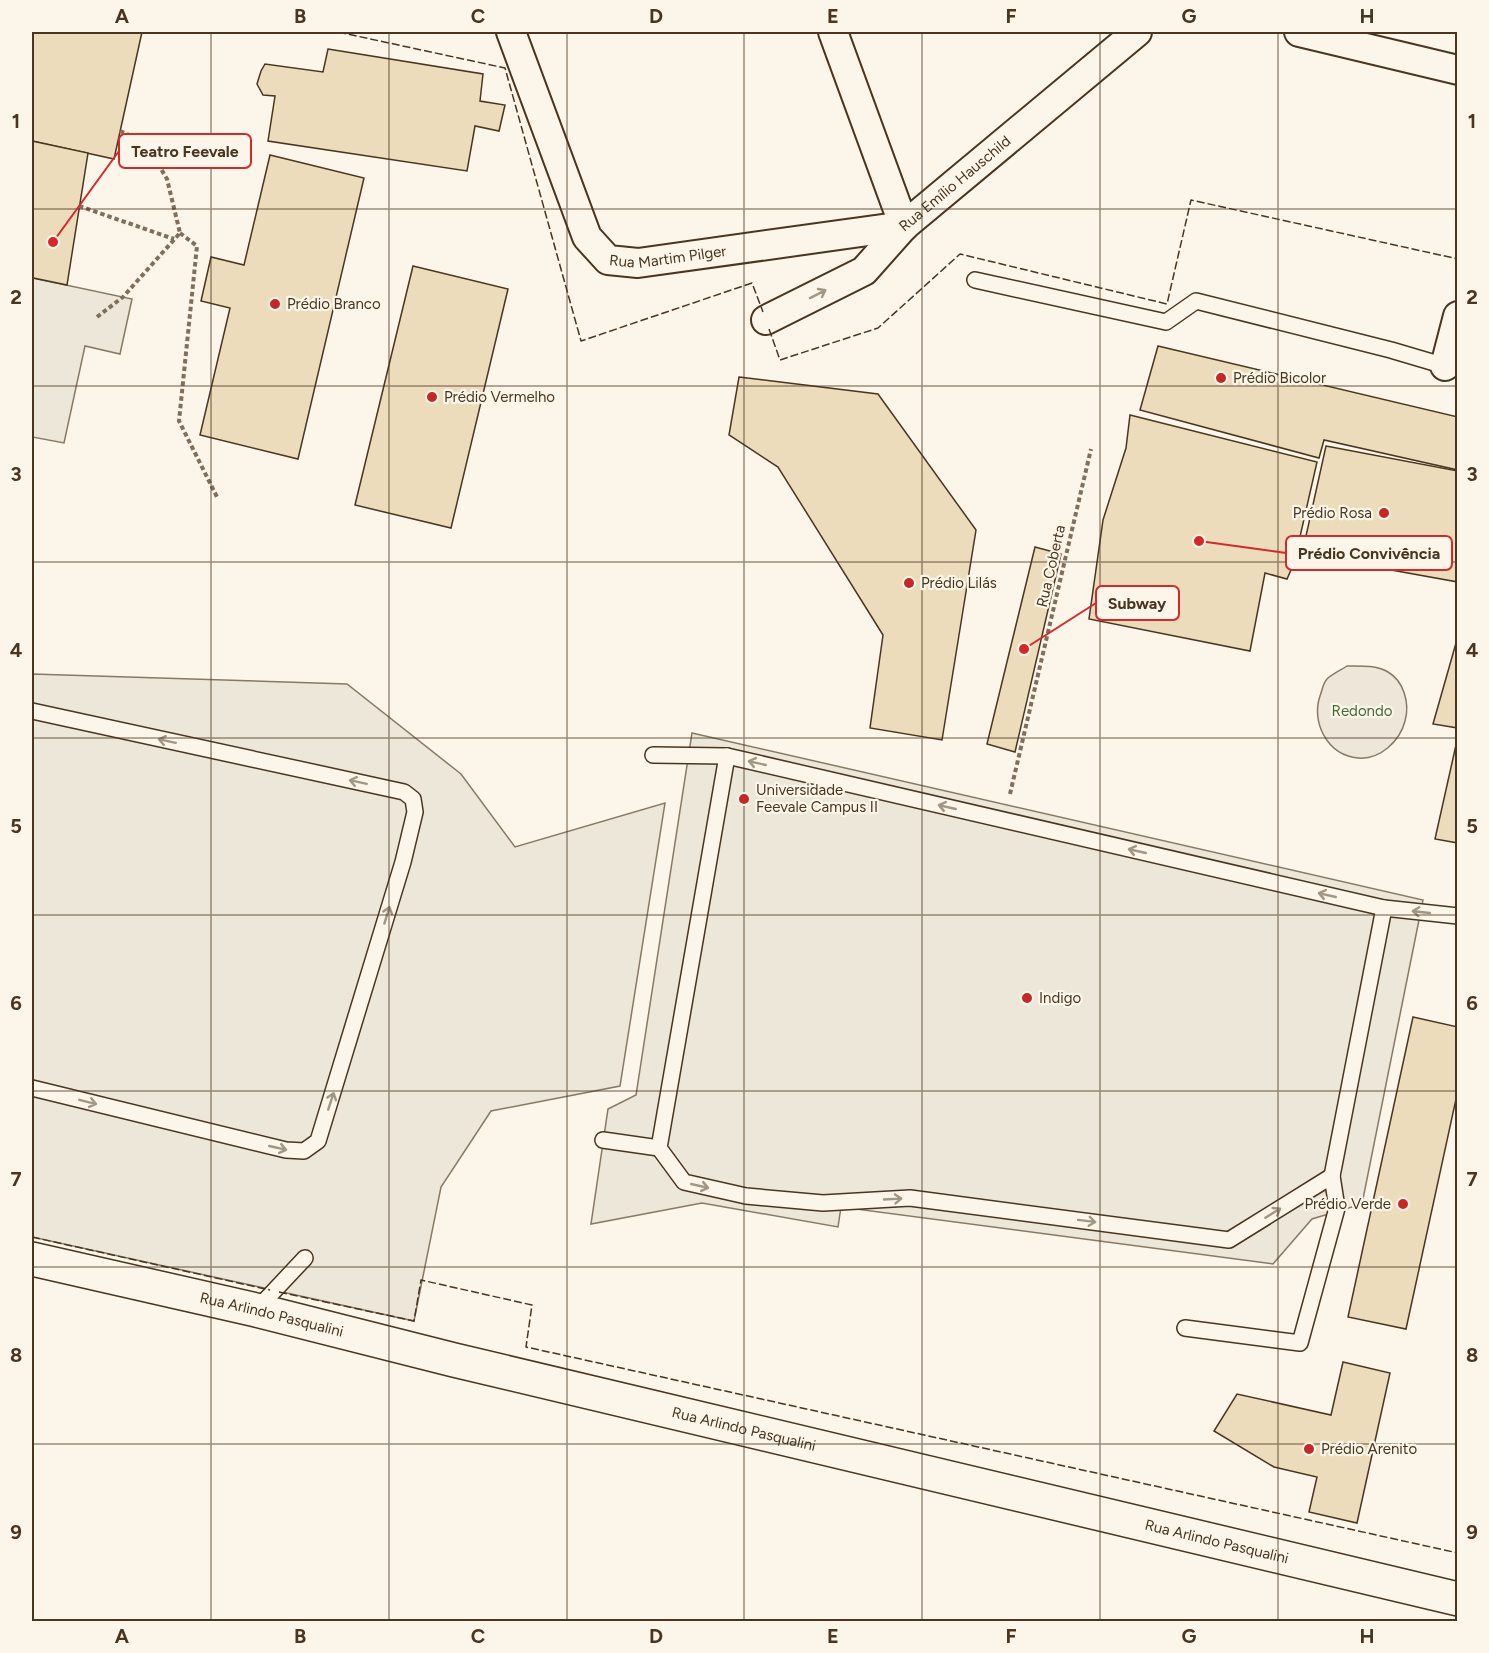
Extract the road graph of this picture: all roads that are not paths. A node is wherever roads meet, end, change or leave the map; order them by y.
1 (511, 32) edge
2 (833, 32) edge
3 (1137, 32) edge
4 (1299, 32) edge
5 (1458, 70) edge
6 (904, 226) junction
7 (975, 280) dead end
8 (1458, 316) edge
9 (766, 320) dead end
10 (1446, 366) joint
11 (32, 711) edge
12 (653, 754) dead end
13 (727, 756) junction
14 (1384, 908) junction
15 (1458, 916) edge
16 (32, 1088) edge
17 (603, 1140) dead end
18 (659, 1148) junction
19 (1332, 1176) junction
20 (305, 1258) dead end
21 (32, 1259) edge
22 (256, 1310) junction
23 (1185, 1328) dead end
24 (1458, 1599) edge

1 - 6 street, Rua Martim Pilger
2 - 6 street
3 - 6 street, Rua Emílio Hauschild
4 - 5 street
9 -> 6 street, Rua Emílio Hauschild
7 - 10 lane
8 - 10 street
16 -> 11 lane
12 - 13 lane
14 -> 13 lane
13 - 18 lane
15 -> 14 lane
14 - 19 lane
17 - 18 lane
18 -> 19 lane
19 - 23 lane
20 - 22 lane
21 - 22 street, Rua Arlindo Pasqualini
22 - 24 street, Rua Arlindo Pasqualini

